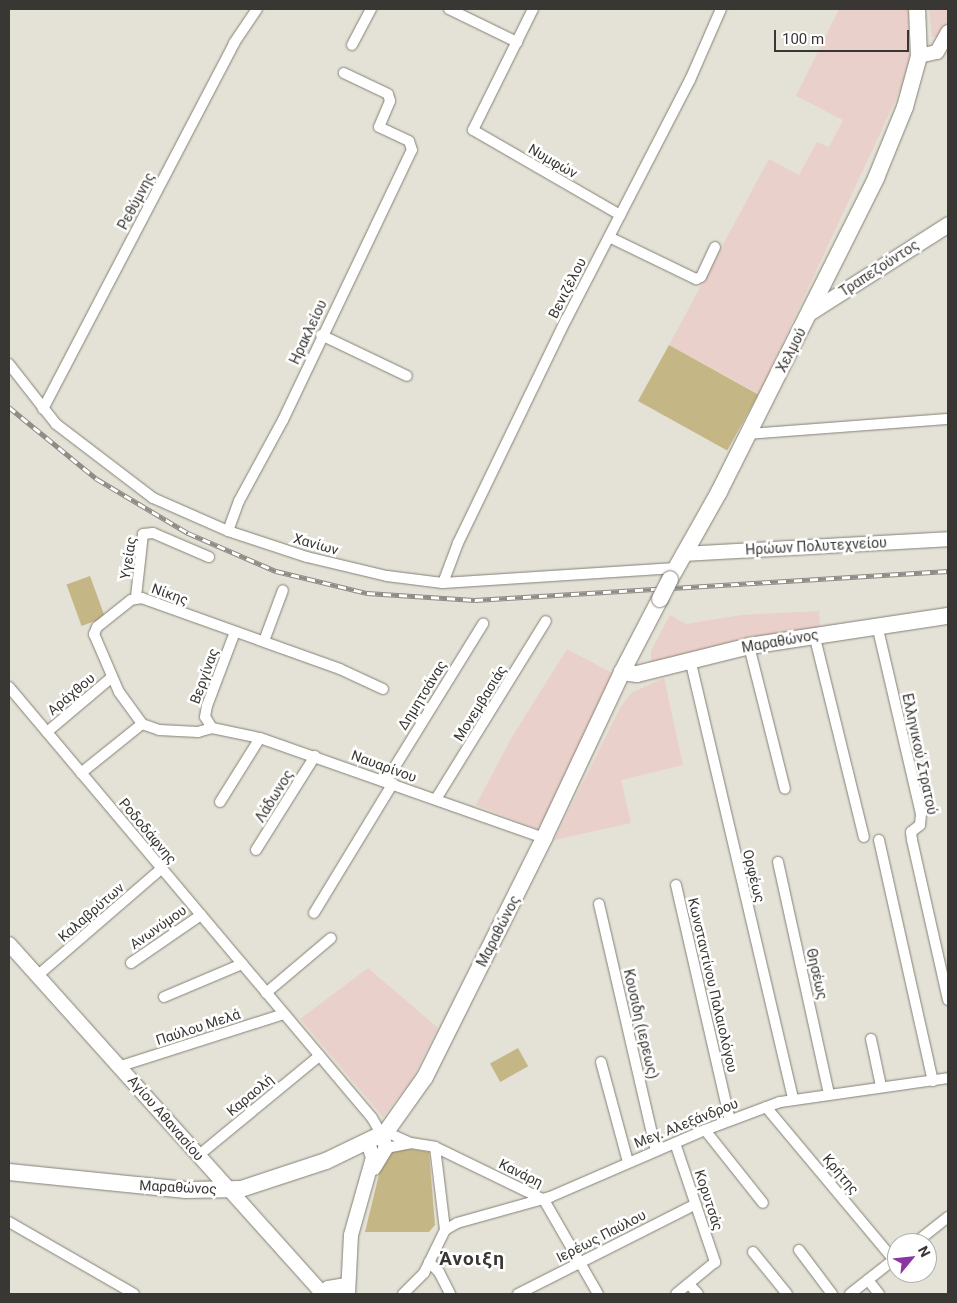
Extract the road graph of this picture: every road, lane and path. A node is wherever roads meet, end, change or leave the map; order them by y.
1 (256, 9) edge
2 (371, 9) edge
3 (449, 9) edge
4 (533, 9) edge
5 (721, 9) edge
6 (916, 9) edge
7 (948, 32) edge
8 (517, 42) junction
9 (352, 45) dead end
10 (919, 56) junction
11 (344, 72) dead end
12 (620, 215) junction
13 (948, 224) edge
14 (609, 237) junction
15 (714, 247) dead end
16 (810, 312) junction
17 (321, 335) junction
18 (9, 364) edge
19 (407, 376) dead end
20 (43, 408) junction
21 (948, 419) edge
22 (748, 434) junction
23 (228, 531) junction
24 (948, 539) edge
25 (209, 557) dead end
26 (677, 567) junction
27 (443, 583) junction
28 (283, 590) dead end
29 (136, 597) junction
30 (948, 616) edge
31 (546, 621) dead end
32 (483, 624) dead end
33 (877, 626) junction
34 (235, 632) junction
35 (814, 634) junction
36 (264, 642) junction
37 (749, 646) junction
38 (690, 660) junction
39 (622, 672) junction
40 (112, 677) junction
41 (9, 687) edge
42 (383, 689) dead end
43 (142, 724) junction
44 (212, 728) junction
45 (47, 732) junction
46 (260, 738) junction
47 (315, 756) junction
48 (81, 773) junction
49 (389, 782) junction
50 (785, 789) dead end
51 (436, 799) junction
52 (220, 802) dead end
53 (864, 837) dead end
54 (544, 838) junction
55 (879, 840) dead end
56 (256, 850) dead end
57 (778, 862) dead end
58 (162, 868) junction
59 (676, 885) dead end
60 (599, 904) dead end
61 (314, 913) dead end
62 (201, 915) junction
63 (331, 938) dead end
64 (9, 944) edge
65 (131, 963) dead end
66 (242, 964) junction
67 (37, 976) junction
68 (266, 993) junction
69 (164, 996) dead end
70 (948, 1000) edge
71 (284, 1014) junction
72 (871, 1039) dead end
73 (319, 1056) junction
74 (601, 1062) dead end
75 (121, 1066) junction
76 (948, 1078) edge
77 (933, 1081) junction
78 (881, 1086) junction
79 (829, 1093) junction
80 (793, 1100) junction
81 (766, 1107) junction
82 (730, 1120) junction
83 (705, 1130) junction
84 (380, 1139) junction
85 (411, 1143) junction
86 (675, 1143) junction
87 (435, 1147) junction
88 (656, 1150) junction
89 (199, 1155) junction
90 (628, 1162) junction
91 (9, 1172) edge
92 (227, 1190) junction
93 (544, 1200) junction
94 (696, 1204) junction
95 (763, 1204) dead end
96 (948, 1217) edge
97 (9, 1222) edge
98 (446, 1230) junction
99 (928, 1233) edge
100 (887, 1249) edge
101 (799, 1250) dead end
102 (753, 1252) dead end
103 (429, 1262) junction
104 (580, 1262) junction
105 (887, 1265) edge
106 (868, 1280) junction
107 (689, 1284) junction
108 (348, 1290) edge
109 (322, 1293) edge
110 (134, 1294) edge
111 (403, 1294) edge
112 (450, 1294) edge
113 (518, 1294) edge
114 (598, 1294) edge
115 (676, 1294) edge
116 (698, 1294) edge
117 (787, 1294) edge
118 (832, 1294) edge
119 (850, 1294) edge
120 (880, 1294) edge

1 - 20 street, Ρεθύμνης
2 - 9 street
3 - 8 street
4 - 8 street
5 - 12 street, Βενιζέλου
6 - 10 main road, Χελμού
7 - 10 street
8 - 12 street, Νυμφών
10 - 16 main road, Χελμού
11 - 17 street, Ηρακλείου
12 - 14 street, Βενιζέλου
13 - 16 main road, Τραπεζούντος
14 - 15 street
14 - 27 street, Βενιζέλου
16 - 22 main road, Χελμού
17 - 19 street
17 - 23 street, Ηρακλείου
18 - 20 street, Χανίων
20 - 23 street, Χανίων
21 - 22 street
22 - 26 main road, Χελμού
23 - 27 street, Χανίων
24 - 26 street, Ηρώων Πολυτεχνείου
25 - 29 street, Υγείας
26 - 27 street, Χανίων
26 - 39 main road, Χελμού, bridge
28 - 36 street
29 - 34 street, Νίκης
29 - 40 street, Νίκης
30 - 33 main road, Μαραθώνος
31 - 51 street, Μονεμβασιάς
32 - 49 street, Δημητσάνας
33 - 35 main road, Μαραθώνος
33 - 70 street, Ελληνικού Στρατού
34 - 36 street, Νίκης
34 - 44 street, Βεργίνας
35 - 37 main road, Μαραθώνος
35 - 53 street
36 - 42 street, Νίκης
37 - 38 main road, Μαραθώνος
37 - 50 street
38 - 39 main road, Μαραθώνος
38 - 80 street, Ορφέως
39 - 54 main road, Μαραθώνος
40 - 43 street, Νίκης
40 - 45 street, Αράχθου
41 - 45 street, Ροδοδάφνης
43 - 44 street
43 - 48 street
44 - 46 street, Ναυαρίνου
45 - 48 street, Ροδοδάφνης
46 - 47 street, Ναυαρίνου
46 - 52 street
47 - 49 street, Ναυαρίνου
47 - 56 street, Λάδωνος
48 - 58 street, Ροδοδάφνης
49 - 51 street, Ναυαρίνου
49 - 61 street, Δημητσάνας
51 - 54 street, Ναυαρίνου
54 - 84 main road, Μαραθώνος
55 - 77 street
57 - 79 street, Θησέως
58 - 62 street, Ροδοδάφνης
58 - 67 street, Καλαβρύτων
59 - 82 street, Κωνσταντίνου Παλαιολόγου
60 - 88 street, Κουσιδη (ιερεως)
62 - 65 street, Ανωνύμου
62 - 66 street, Ροδοδάφνης
63 - 68 street
64 - 67 street, Αγίου Αθανασίου
66 - 68 street, Ροδοδάφνης
66 - 69 street
67 - 75 street, Αγίου Αθανασίου
68 - 71 street, Ροδοδάφνης
71 - 73 street, Ροδοδάφνης
71 - 75 street, Παύλου Μελά
72 - 78 street
73 - 84 street, Ροδοδάφνης
73 - 89 street, Καραολή
74 - 90 street
75 - 89 street, Αγίου Αθανασίου
76 - 77 street, Μεγ. Αλεξάνδρου
77 - 78 street, Μεγ. Αλεξάνδρου
78 - 79 street, Μεγ. Αλεξάνδρου
79 - 80 street, Μεγ. Αλεξάνδρου
80 - 81 street, Μεγ. Αλεξάνδρου
81 - 82 street, Μεγ. Αλεξάνδρου
81 - 100 street, Κρήτης
82 - 83 street, Μεγ. Αλεξάνδρου
83 - 86 street, Μεγ. Αλεξάνδρου
83 - 95 street
84 - 85 street, Κανάρη
84 - 85 street
84 - 92 main road, Μαραθώνος
84 - 108 street
85 - 87 street, Κανάρη
86 - 88 street, Μεγ. Αλεξάνδρου
86 - 94 street, Κορυτσάς
87 - 93 street, Κανάρη
87 - 98 street
88 - 90 street, Μεγ. Αλεξάνδρου
89 - 92 street, Αγίου Αθανασίου
90 - 93 street, Μεγ. Αλεξάνδρου
91 - 92 main road, Μαραθώνος
92 - 109 street, Αγίου Αθανασίου
93 - 98 street, Μεγ. Αλεξάνδρου
93 - 104 street, Κανάρη
94 - 104 street, Ιερέως Παύλου
94 - 107 street, Κορυτσάς
96 - 99 street
97 - 110 street
98 - 103 street
101 - 118 street
102 - 117 street
103 - 111 street
103 - 112 street
104 - 113 street, Ιερέως Παύλου
104 - 114 street, Κανάρη
105 - 106 street
106 - 119 street
106 - 120 street
107 - 115 street
107 - 116 street
108 - 109 street

